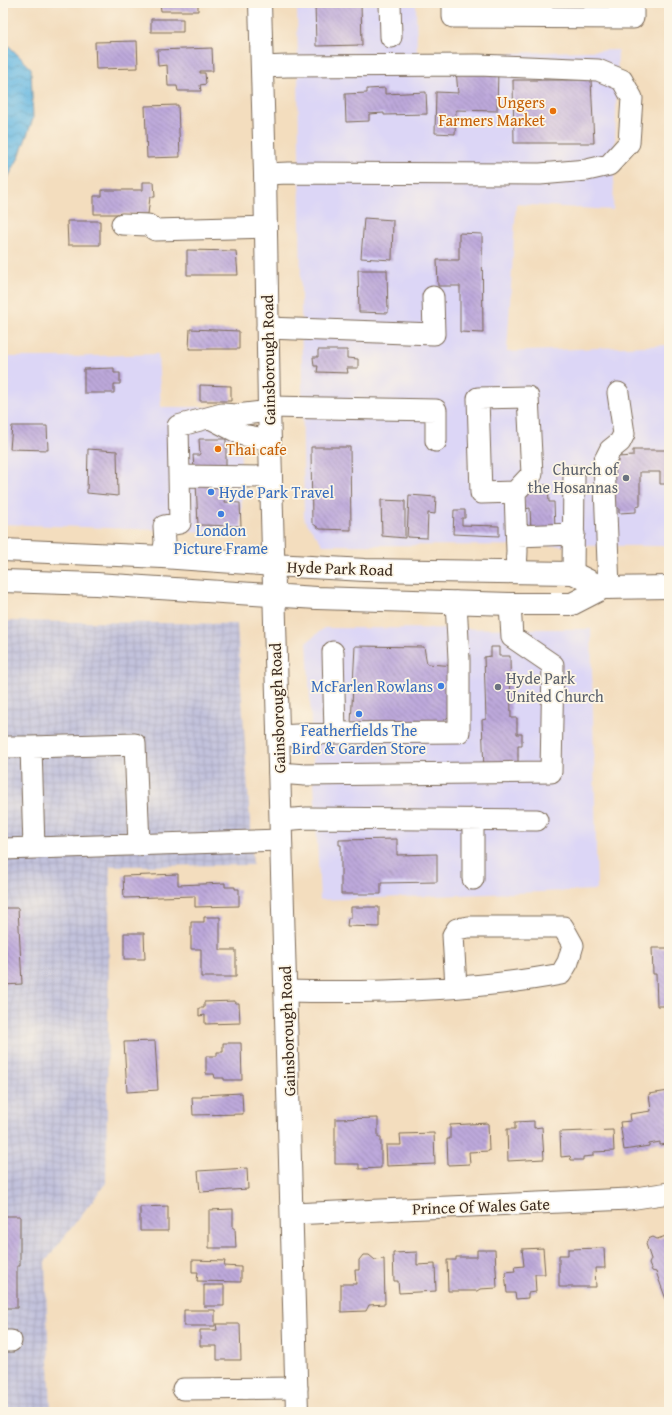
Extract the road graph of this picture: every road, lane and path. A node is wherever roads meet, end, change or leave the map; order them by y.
1 (260, 3) edge
2 (390, 3) edge
3 (453, 3) edge
4 (633, 3) edge
5 (391, 37) dead end
6 (262, 67) junction
7 (265, 174) junction
8 (122, 224) dead end
9 (266, 227) junction
10 (433, 297) dead end
11 (267, 328) junction
12 (618, 393) dead end
13 (269, 409) junction
14 (210, 418) junction
15 (270, 440) junction
16 (436, 441) dead end
17 (179, 476) junction
18 (574, 476) dead end
19 (271, 477) junction
20 (516, 492) junction
21 (574, 534) junction
22 (517, 536) junction
23 (3, 550) edge
24 (163, 557) junction
25 (274, 565) junction
26 (516, 572) junction
27 (573, 573) junction
28 (3, 581) edge
29 (669, 587) edge
30 (606, 588) junction
31 (275, 595) junction
32 (456, 602) junction
33 (510, 604) junction
34 (333, 652) dead end
35 (335, 733) junction
36 (278, 736) junction
37 (31, 746) junction
38 (3, 747) edge
39 (279, 773) junction
40 (473, 819) junction
41 (537, 820) dead end
42 (281, 830) junction
43 (139, 845) junction
44 (34, 848) junction
45 (3, 849) edge
46 (473, 879) dead end
47 (456, 987) junction
48 (286, 991) junction
49 (669, 1193) edge
50 (292, 1214) junction
51 (297, 1388) junction
52 (183, 1389) dead end
53 (297, 1412) edge

1 - 6 main road, Gainsborough Road
2 - 5 street
3 - 4 street
6 - 7 main road, Gainsborough Road
6 - 7 street
7 - 9 main road, Gainsborough Road
8 - 9 street
9 - 11 main road, Gainsborough Road
10 - 11 street
11 - 13 main road, Gainsborough Road
12 - 30 street
13 - 14 street
13 - 15 main road, Gainsborough Road
13 - 16 street
14 - 15 street
14 - 17 street
15 - 19 main road, Gainsborough Road
17 - 19 street
17 - 24 street
18 - 21 street
19 - 25 main road, Gainsborough Road
20 - 20 street
20 - 22 street
21 - 22 street
21 - 27 street
22 - 26 street
23 - 24 main road, Hyde Park Road
24 - 25 main road, Hyde Park Road
25 - 26 main road, Hyde Park Road
25 - 31 main road, Gainsborough Road
26 - 27 main road, Hyde Park Road
27 - 30 main road, Hyde Park Road
28 - 31 main road, Hyde Park Road
29 - 30 main road, Hyde Park Road
30 - 33 main road, Hyde Park Road
31 - 32 main road, Hyde Park Road
31 - 36 main road, Gainsborough Road
32 - 33 main road, Hyde Park Road
32 - 35 street
33 - 39 street
34 - 35 street
35 - 36 street
36 - 39 main road, Gainsborough Road
37 - 38 street
37 - 43 street
37 - 44 street
39 - 42 main road, Gainsborough Road
40 - 41 street
40 - 42 street
40 - 46 street
42 - 43 street
42 - 48 main road, Gainsborough Road
43 - 44 street
44 - 45 street
47 - 47 street
47 - 48 street
48 - 50 main road, Gainsborough Road
49 - 50 street, Prince Of Wales Gate
50 - 51 main road, Gainsborough Road
51 - 52 street
51 - 53 main road, Gainsborough Road

